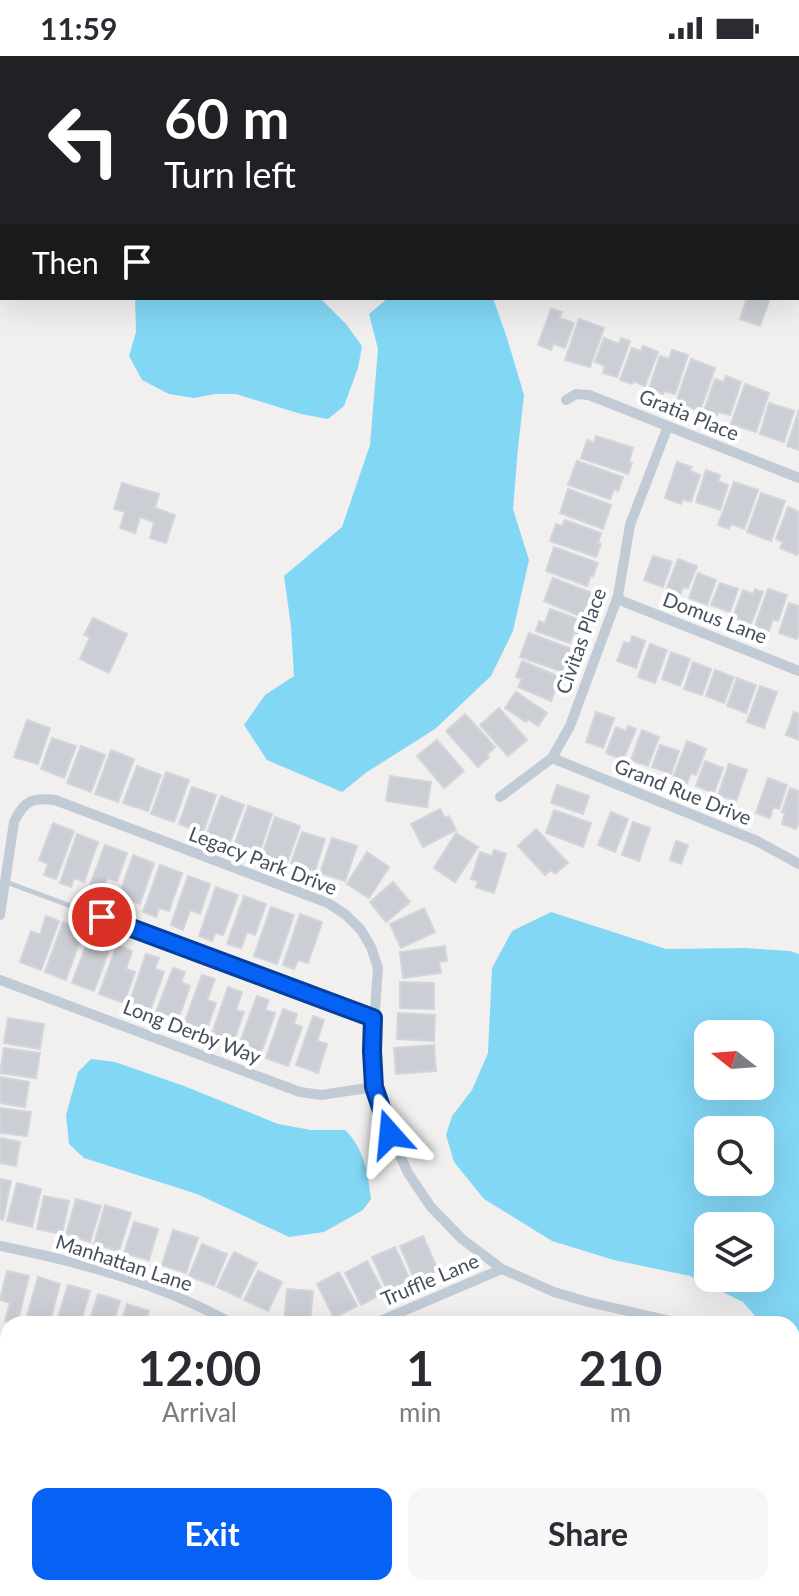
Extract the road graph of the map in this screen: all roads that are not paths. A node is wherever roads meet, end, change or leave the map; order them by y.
1 (566, 400) dead end
2 (668, 426) junction
3 (799, 478) edge
4 (617, 599) junction
5 (799, 671) edge
6 (552, 758) junction
7 (500, 797) dead end
8 (799, 864) edge
9 (5, 881) junction
10 (0, 915) edge
11 (0, 980) edge
12 (373, 1018) junction
13 (374, 1087) junction
14 (0, 1246) edge
15 (502, 1269) junction
16 (634, 1311) junction
17 (219, 1316) edge
18 (392, 1316) edge
19 (634, 1316) edge
20 (653, 1316) edge

1 - 2 street, Gratia Place
2 - 3 street, Gratia Place
2 - 4 street, Civitas Place
4 - 5 street, Domus Lane
4 - 6 street, Civitas Place
6 - 7 street, Civitas Place
6 - 8 street, Grand Rue Drive
9 - 10 street, Legacy Park Drive
9 - 12 lane
9 - 12 street, Legacy Park Drive
11 - 13 street, Long Derby Way
12 - 13 street, Legacy Park Drive
13 - 15 street, Legacy Park Drive
14 - 17 street, Manhattan Lane
15 - 16 street, Legacy Park Drive
15 - 18 street, Truffle Lane
16 - 19 street
16 - 20 street, Legacy Park Drive

